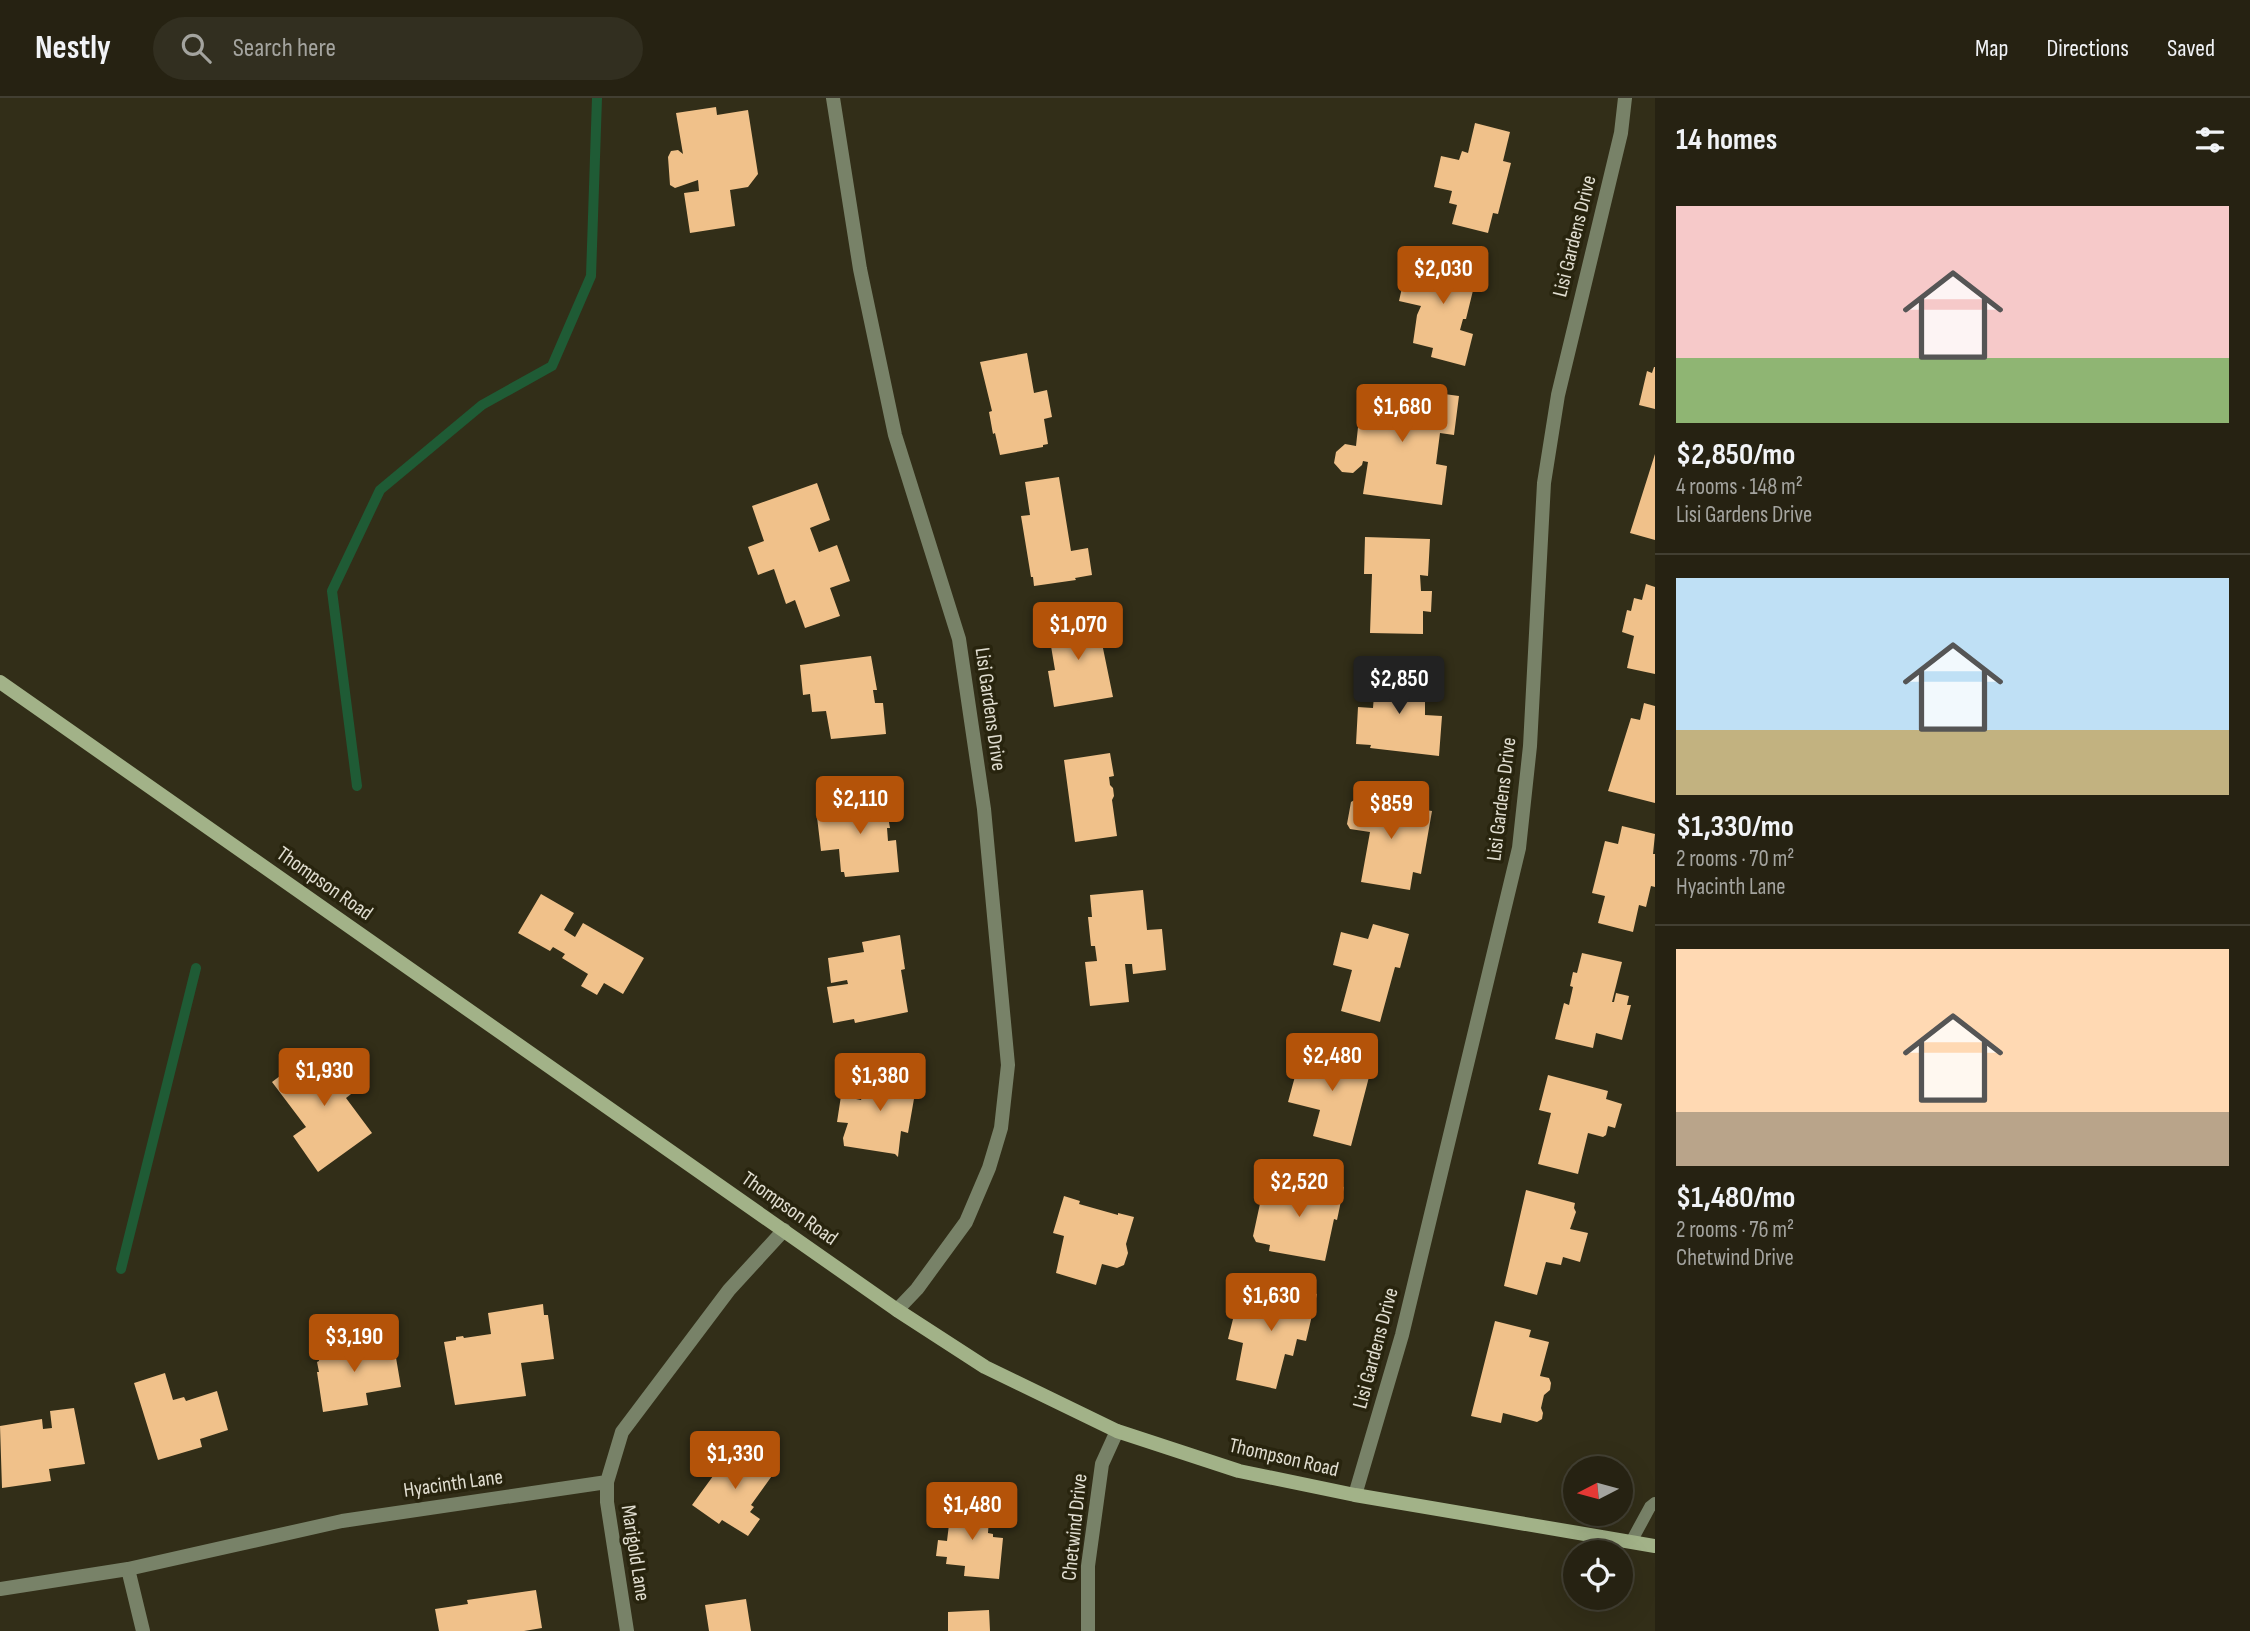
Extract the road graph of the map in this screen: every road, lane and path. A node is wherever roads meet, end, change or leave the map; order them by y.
1 (833, 98) edge
2 (1625, 98) edge
3 (0, 681) edge
4 (785, 1230) junction
5 (897, 1310) junction
6 (1117, 1431) junction
7 (607, 1482) junction
8 (1355, 1495) junction
9 (1655, 1503) edge
10 (1619, 1540) edge
11 (1632, 1540) edge
12 (1633, 1542) edge
13 (1655, 1546) edge
14 (128, 1569) junction
15 (0, 1589) edge
16 (143, 1631) edge
17 (627, 1631) edge
18 (1088, 1631) edge

1 - 5 street, Lisi Gardens Drive
2 - 8 street, Lisi Gardens Drive
3 - 4 street, Thompson Road
4 - 5 street, Thompson Road
4 - 7 street
5 - 6 street, Thompson Road
6 - 8 street, Thompson Road
6 - 18 street, Chetwind Drive
7 - 14 street, Hyacinth Lane
7 - 17 street, Marigold Lane
8 - 10 street, Thompson Road
9 - 11 lane
12 - 13 street, Thompson Road
14 - 15 street, Hyacinth Lane
14 - 16 street

